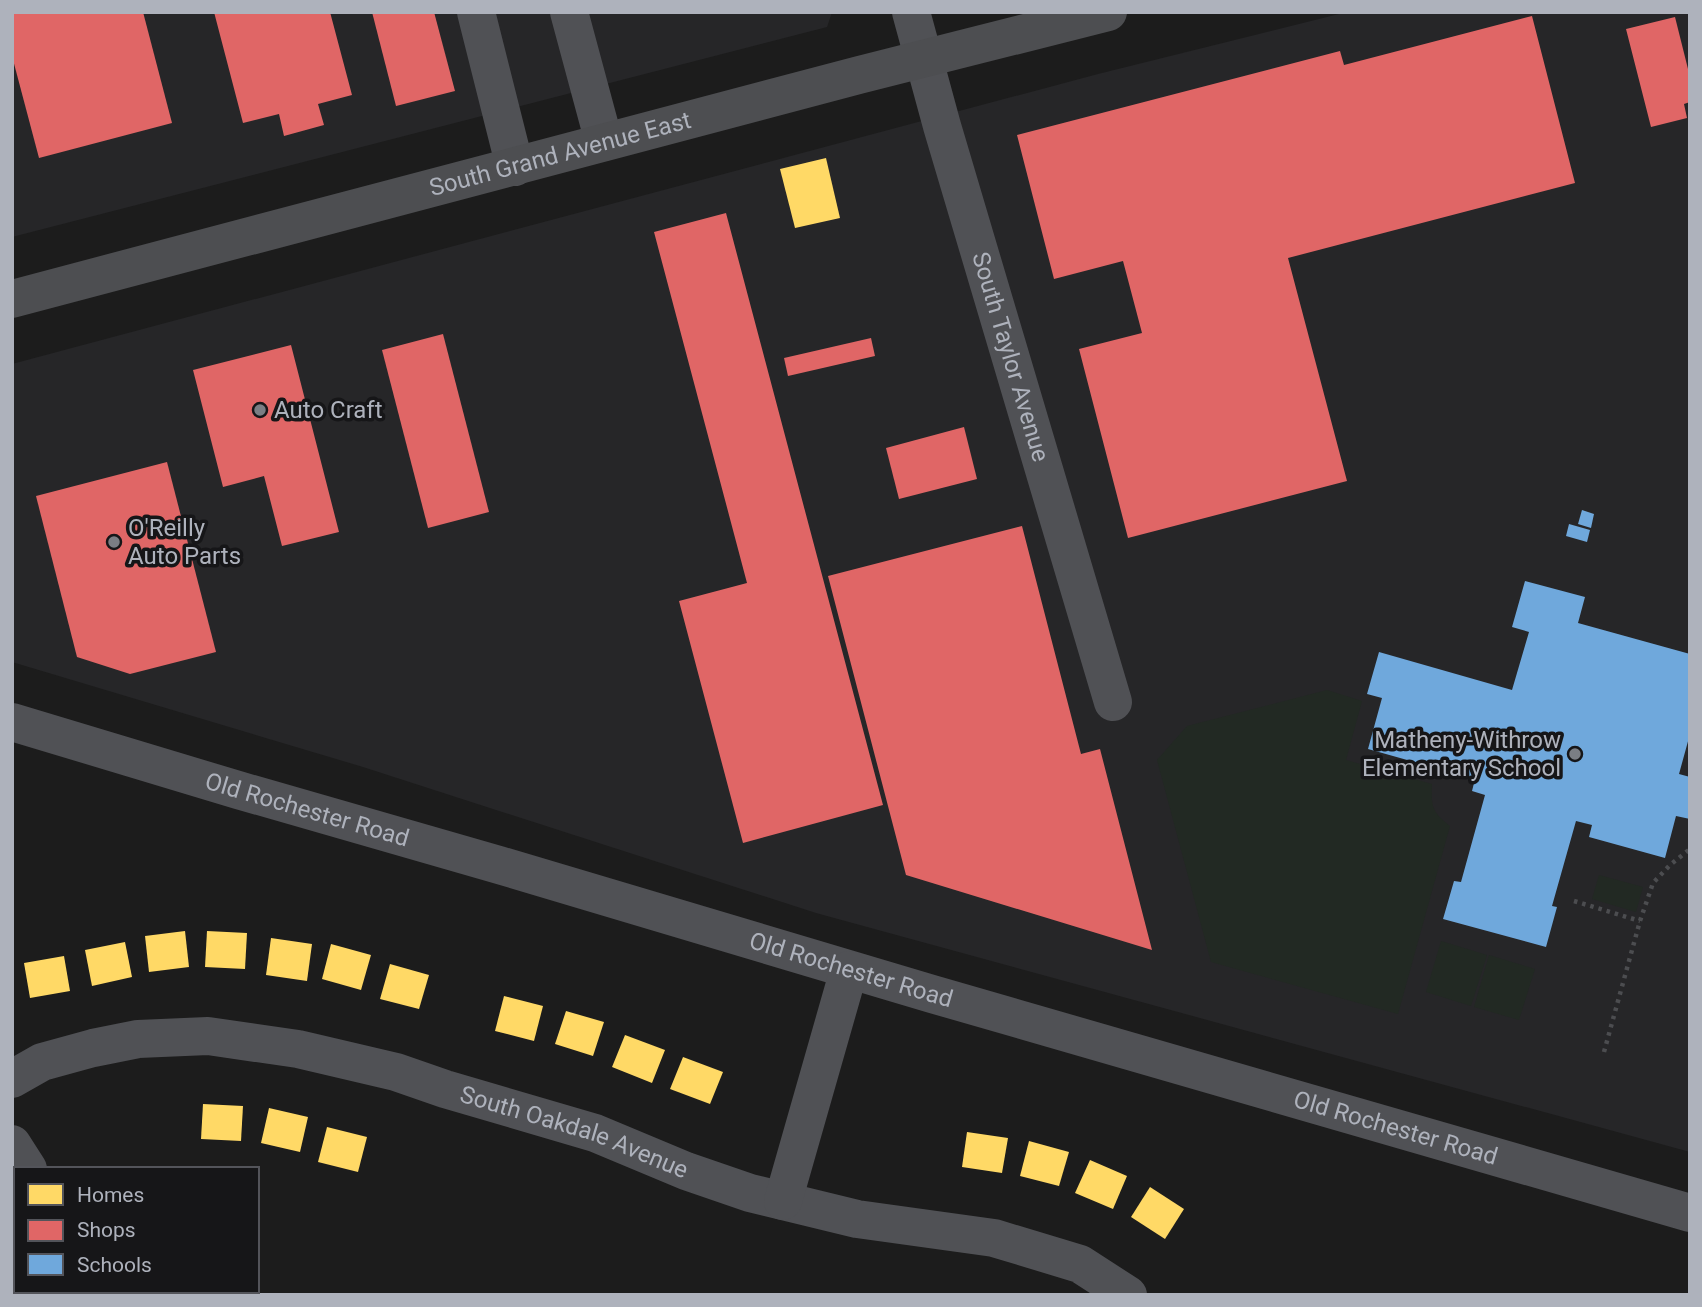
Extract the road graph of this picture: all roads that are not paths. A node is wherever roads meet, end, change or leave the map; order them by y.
1 (476, 12) edge
2 (569, 12) edge
3 (911, 12) edge
4 (1108, 12) edge
5 (923, 59) junction
6 (604, 142) junction
7 (514, 167) junction
8 (12, 299) edge
9 (1113, 702) dead end
10 (12, 722) edge
11 (849, 970) junction
12 (12, 1079) edge
13 (12, 1144) edge
14 (27, 1167) edge
15 (783, 1201) junction
16 (1690, 1213) edge
17 (1128, 1295) edge

1 - 7 street
2 - 6 street
3 - 5 street, South Taylor Avenue
4 - 5 main road, South Grand Avenue East
5 - 6 main road, South Grand Avenue East
5 - 9 street, South Taylor Avenue
6 - 7 main road, South Grand Avenue East
7 - 8 main road, South Grand Avenue East
10 - 11 street, Old Rochester Road
11 - 15 street
11 - 16 street, Old Rochester Road
12 - 15 street, South Oakdale Avenue
13 - 14 street
15 - 17 street, South Oakdale Avenue

